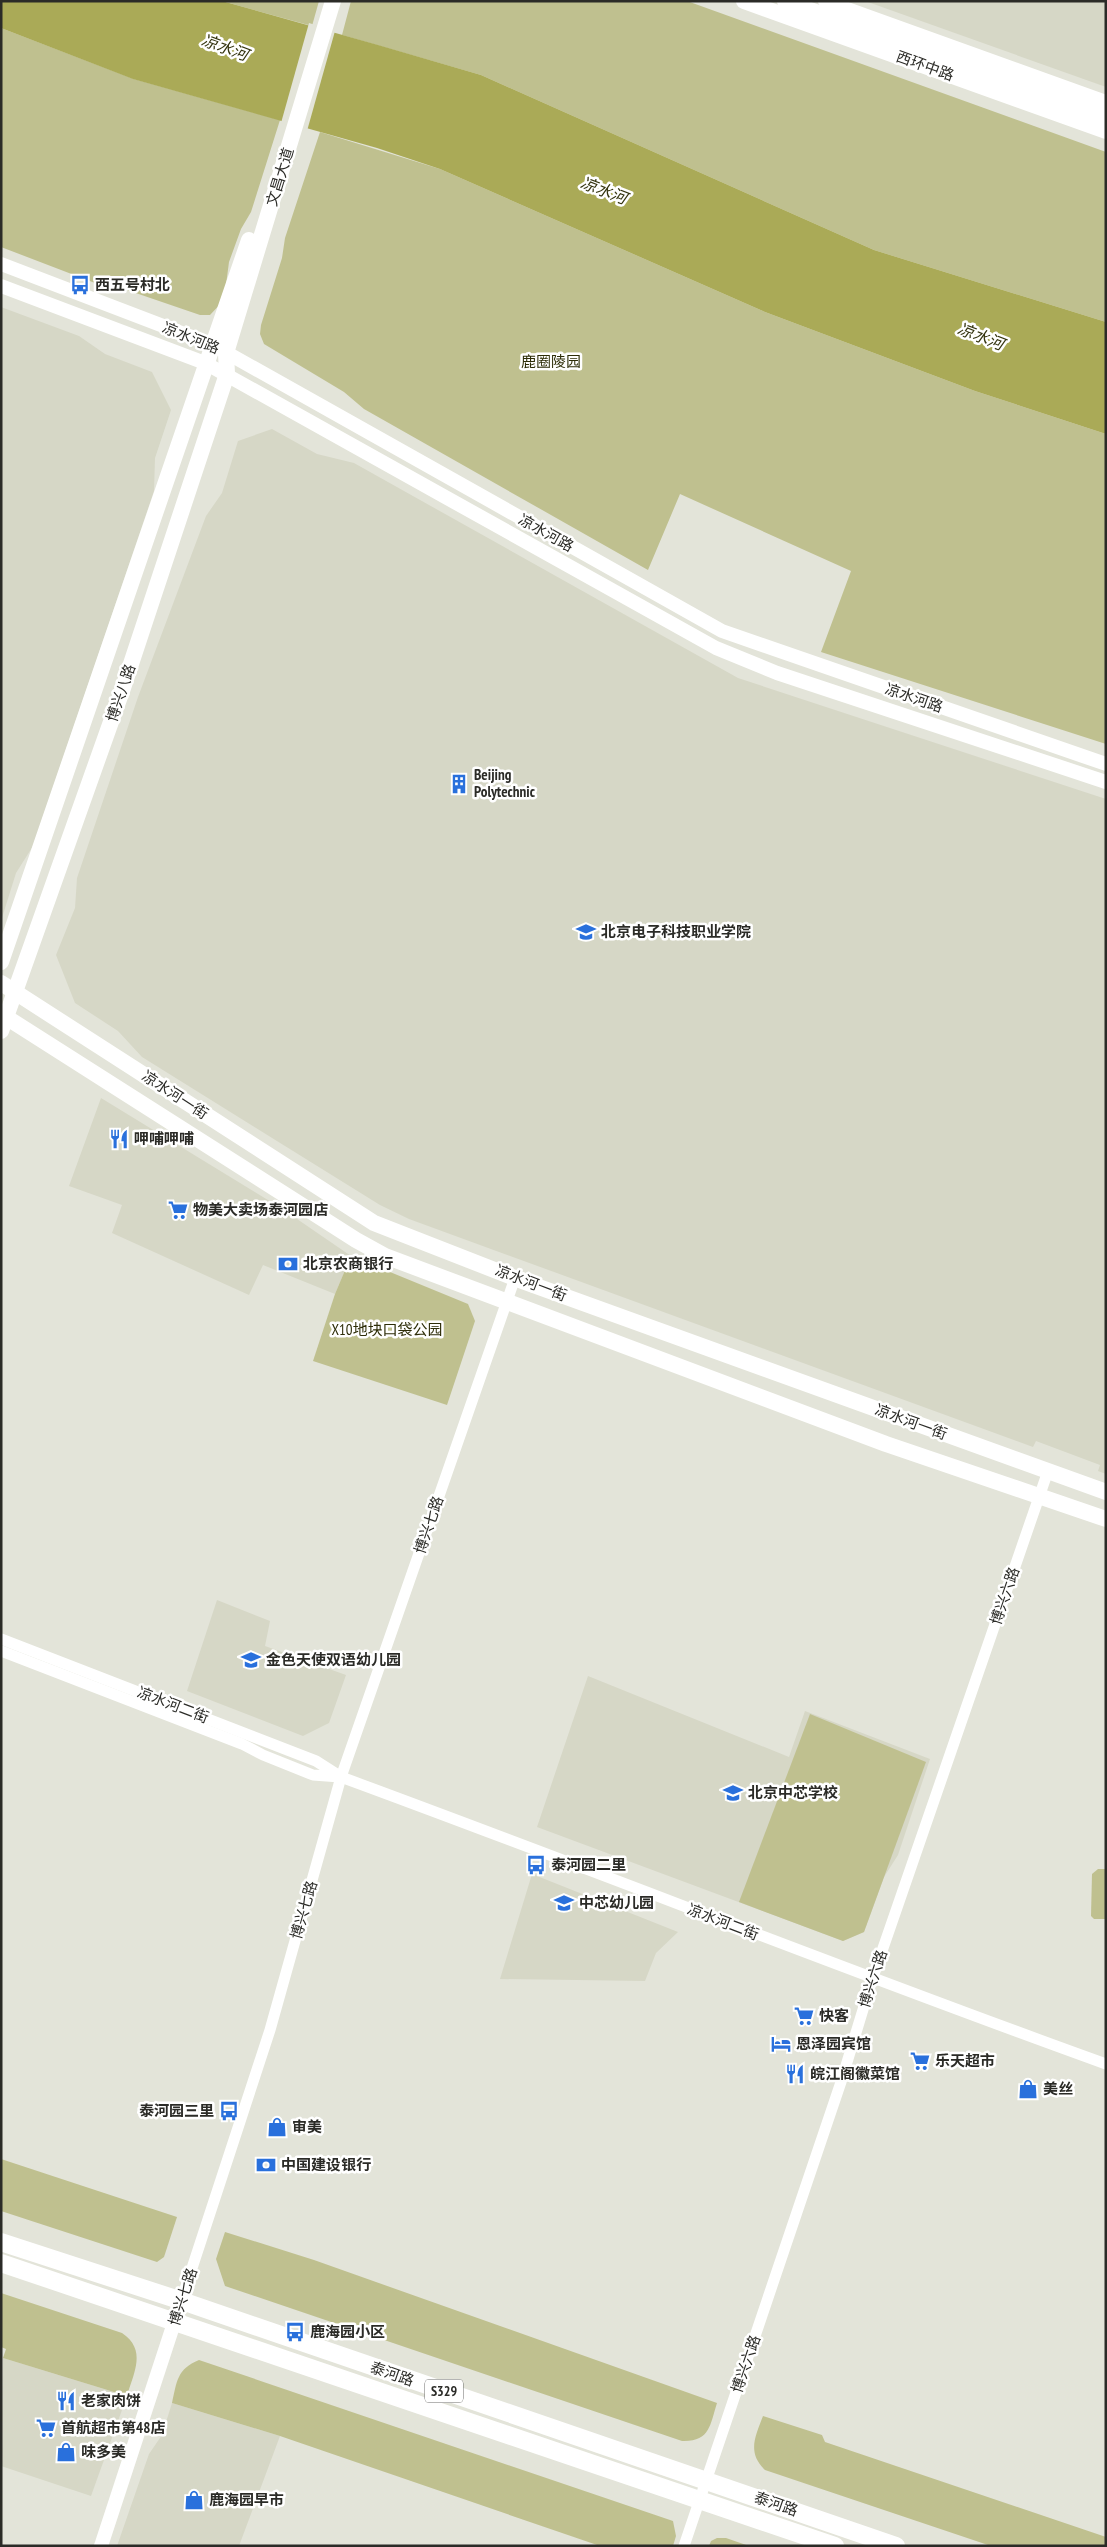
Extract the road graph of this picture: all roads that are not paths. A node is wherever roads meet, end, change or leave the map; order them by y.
1 (322, 1) edge
2 (333, 1) edge
3 (744, 1) edge
4 (825, 1) edge
5 (789, 2) edge
6 (1106, 102) edge
7 (1106, 116) edge
8 (1106, 131) edge
9 (285, 147) junction
10 (1, 264) edge
11 (1, 286) edge
12 (220, 349) junction
13 (205, 363) junction
14 (228, 374) junction
15 (1106, 764) edge
16 (1106, 782) edge
17 (1, 962) edge
18 (8, 987) edge
19 (3, 1021) edge
20 (468, 1259) junction
21 (515, 1278) junction
22 (456, 1283) junction
23 (507, 1302) junction
24 (1048, 1471) junction
25 (1106, 1492) edge
26 (1040, 1496) junction
27 (1106, 1519) edge
28 (1, 1639) edge
29 (1, 1651) edge
30 (341, 1777) junction
31 (872, 1980) junction
32 (1106, 2064) edge
33 (1, 2242) edge
34 (1, 2262) edge
35 (182, 2301) junction
36 (175, 2320) junction
37 (706, 2480) junction
38 (700, 2499) junction
39 (101, 2546) edge
40 (684, 2546) edge
41 (835, 2546) edge
42 (896, 2546) edge

1 - 9 main road, 文昌大道
2 - 9 main road, 文昌大道
3 - 8 main road, 西环中路
4 - 6 street
5 - 7 main road, 西环中路
9 - 12 main road, 文昌大道
10 - 12 street, 凉水河路
11 - 13 street, 凉水河路
12 - 13 main road, 博兴八路
12 - 14 main road, 博兴八路
12 - 15 street, 凉水河路
13 - 14 street, 凉水河路
13 - 17 main road, 博兴八路
14 - 16 street, 凉水河路
14 - 18 main road, 博兴八路
18 - 19 main road, 博兴八路
18 - 20 main road, 凉水河一街
19 - 22 main road, 凉水河一街
20 - 21 main road, 凉水河一街
20 - 22 main road
21 - 23 street, 博兴七路
21 - 24 main road, 凉水河一街
22 - 23 main road, 凉水河一街
23 - 26 main road, 凉水河一街
23 - 30 street, 博兴七路
24 - 25 main road, 凉水河一街
24 - 26 street, 博兴六路
26 - 27 main road, 凉水河一街
26 - 31 street, 博兴六路
28 - 30 street, 凉水河二街
29 - 30 street, 凉水河二街
30 - 31 street, 凉水河二街
30 - 35 street, 博兴七路
31 - 32 street, 凉水河二街
31 - 37 street, 博兴六路
33 - 35 main road, 泰河路 / S329
34 - 36 main road, 泰河路 / S329
35 - 36 street, 博兴七路
35 - 37 main road, 泰河路 / S329
36 - 38 main road, 泰河路 / S329
36 - 39 street, 博兴七路
37 - 38 street, 博兴六路
37 - 42 main road, 泰河路 / S329
38 - 40 street, 博兴六路
38 - 41 main road, 泰河路 / S329

